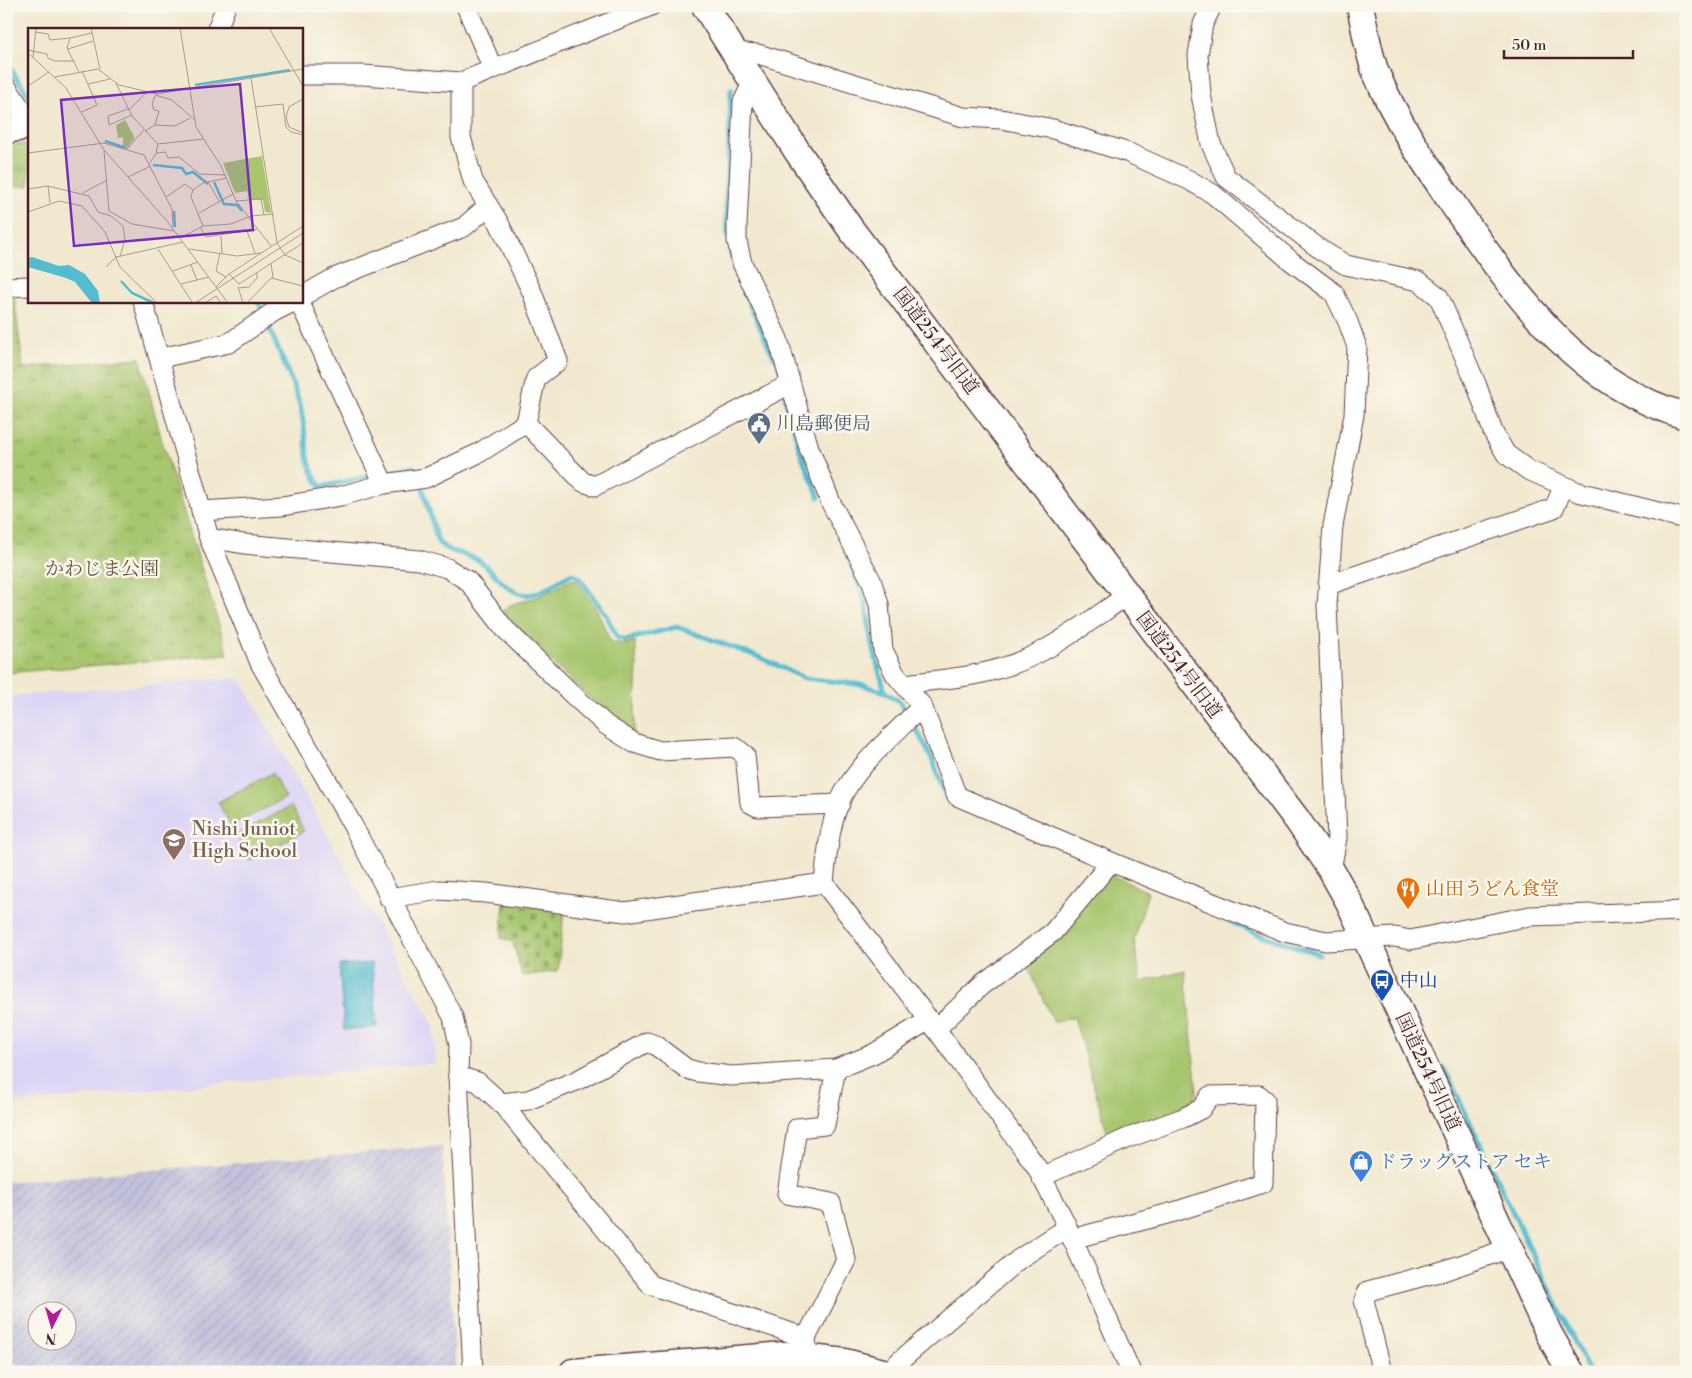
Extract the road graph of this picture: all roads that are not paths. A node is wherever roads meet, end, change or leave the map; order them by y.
1 (226, 6) edge
2 (466, 6) edge
3 (651, 6) edge
4 (705, 6) edge
5 (1212, 6) edge
6 (1360, 6) edge
7 (217, 28) edge
8 (734, 52) junction
9 (493, 69) junction
10 (302, 75) edge
11 (753, 81) junction
12 (461, 82) junction
13 (6, 86) edge
14 (28, 119) edge
15 (28, 126) edge
16 (6, 130) edge
17 (1226, 177) junction
18 (1213, 194) junction
19 (488, 206) junction
20 (28, 286) edge
21 (6, 287) edge
22 (302, 297) edge
23 (144, 302) edge
24 (293, 302) edge
25 (299, 302) edge
26 (160, 358) junction
27 (790, 384) junction
28 (1686, 416) edge
29 (526, 423) junction
30 (384, 484) junction
31 (1564, 486) junction
32 (201, 512) junction
33 (1686, 519) edge
34 (210, 538) junction
35 (1328, 585) junction
36 (1126, 596) junction
37 (904, 684) junction
38 (922, 706) junction
39 (840, 804) junction
40 (1111, 862) junction
41 (1331, 870) junction
42 (824, 883) junction
43 (390, 898) junction
44 (1686, 911) edge
45 (1367, 940) junction
46 (933, 1024) junction
47 (836, 1069) junction
48 (458, 1076) junction
49 (501, 1103) junction
50 (1042, 1177) junction
51 (1069, 1233) junction
52 (1510, 1248) junction
53 (807, 1347) junction
54 (473, 1372) edge
55 (573, 1372) edge
56 (883, 1372) edge
57 (887, 1372) edge
58 (1131, 1372) edge
59 (1382, 1372) edge
60 (1571, 1372) edge

1 - 7 street
2 - 9 street
3 - 9 street
4 - 8 street, 国道254号旧道
5 - 17 street
6 - 28 street
8 - 11 street, 国道254号旧道
8 - 18 street
9 - 12 street
10 - 12 street
11 - 27 street
11 - 36 street, 国道254号旧道
12 - 19 street
13 - 14 street
15 - 16 street
17 - 18 street
17 - 31 street
18 - 35 street
19 - 22 street
19 - 29 street
20 - 21 street
23 - 26 street
24 - 26 street
25 - 30 street
26 - 32 street
27 - 29 street
27 - 37 street
29 - 30 street
30 - 32 street
31 - 33 street
31 - 35 street
32 - 34 street
34 - 39 street
34 - 43 street
35 - 41 street
36 - 37 street
36 - 41 street, 国道254号旧道
37 - 38 street
38 - 39 street
38 - 40 street
39 - 42 street
40 - 45 street
40 - 46 street
41 - 45 street, 国道254号旧道
42 - 43 street
42 - 46 street
43 - 48 street
44 - 45 street
45 - 52 street, 国道254号旧道
46 - 47 street
46 - 50 street
47 - 49 street
47 - 53 street
48 - 49 street
48 - 54 street
49 - 53 street
50 - 51 street
50 - 51 street
51 - 57 street
51 - 58 street
52 - 59 street
52 - 60 street, 国道254号旧道
53 - 55 street
53 - 56 street

